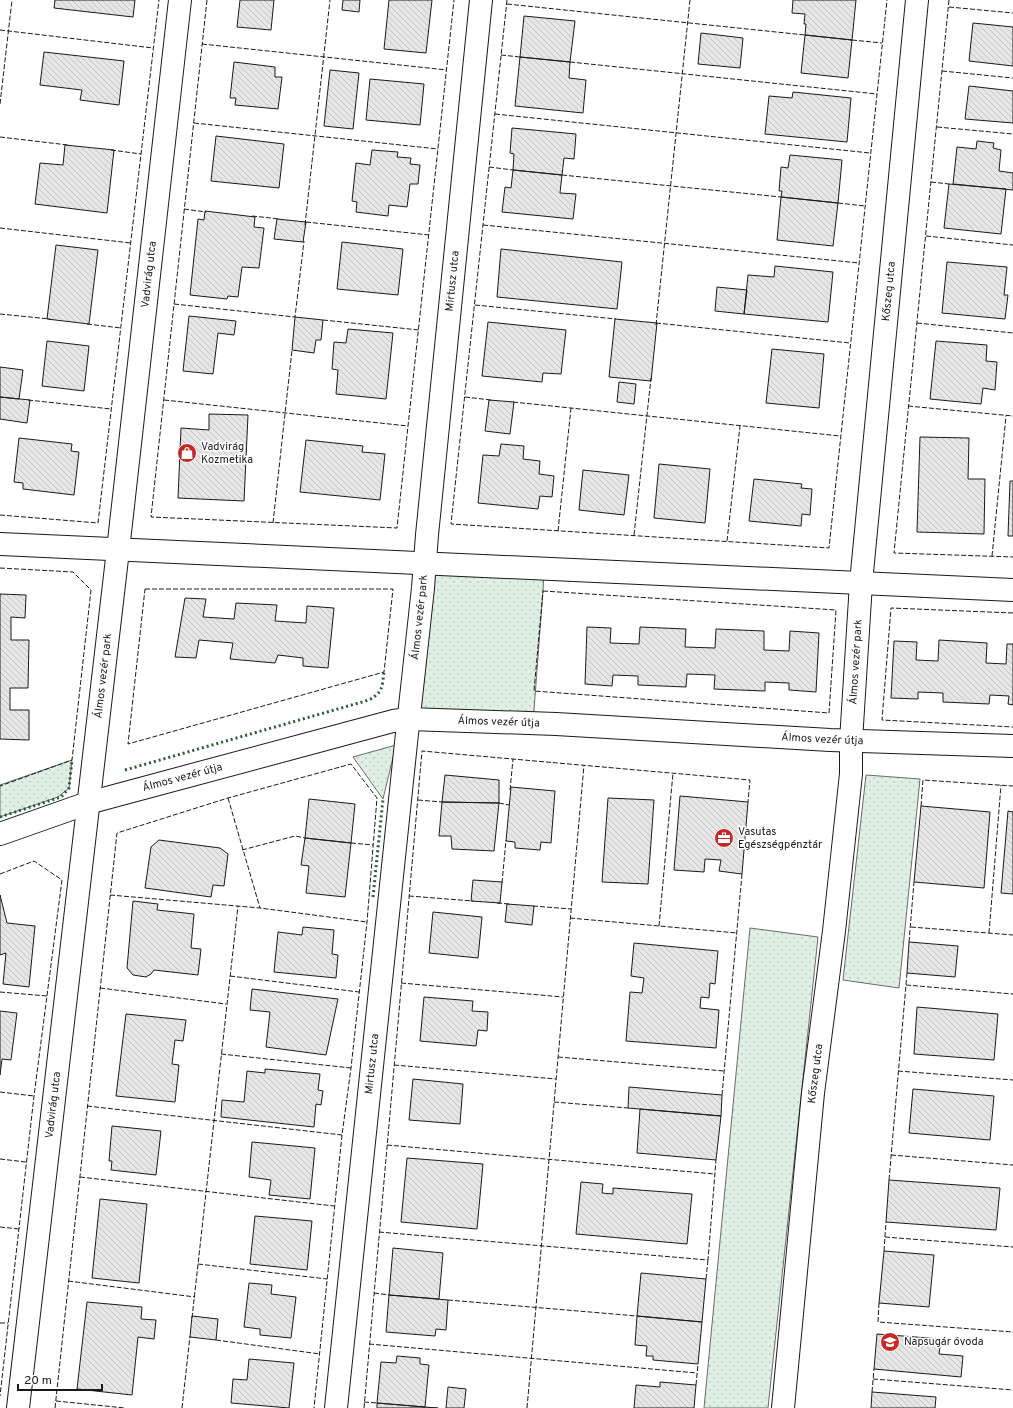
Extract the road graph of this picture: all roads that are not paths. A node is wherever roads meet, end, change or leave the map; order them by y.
1 (180, 0) edge
2 (481, 0) edge
3 (916, 0) edge
4 (0, 544) edge
5 (118, 550) junction
6 (424, 563) junction
7 (861, 583) junction
8 (1013, 590) edge
9 (409, 719) junction
10 (851, 741) junction
11 (1013, 746) edge
12 (88, 803) junction
13 (0, 834) edge
14 (18, 1408) edge
15 (336, 1408) edge
16 (783, 1408) edge

1 - 5 street, Vadvirág utca
2 - 6 street, Mirtusz utca
3 - 7 street, Kőszeg utca
4 - 5 street
5 - 6 street
5 - 12 street, Álmos vezér park
6 - 7 street
6 - 9 street, Álmos vezér park
7 - 8 street
7 - 10 street, Álmos vezér park
9 - 10 street, Álmos vezér útja
9 - 12 street, Álmos vezér útja
9 - 15 street, Mirtusz utca
10 - 11 street, Álmos vezér útja
10 - 16 street, Kőszeg utca
12 - 13 street, Álmos vezér útja
12 - 14 street, Vadvirág utca

